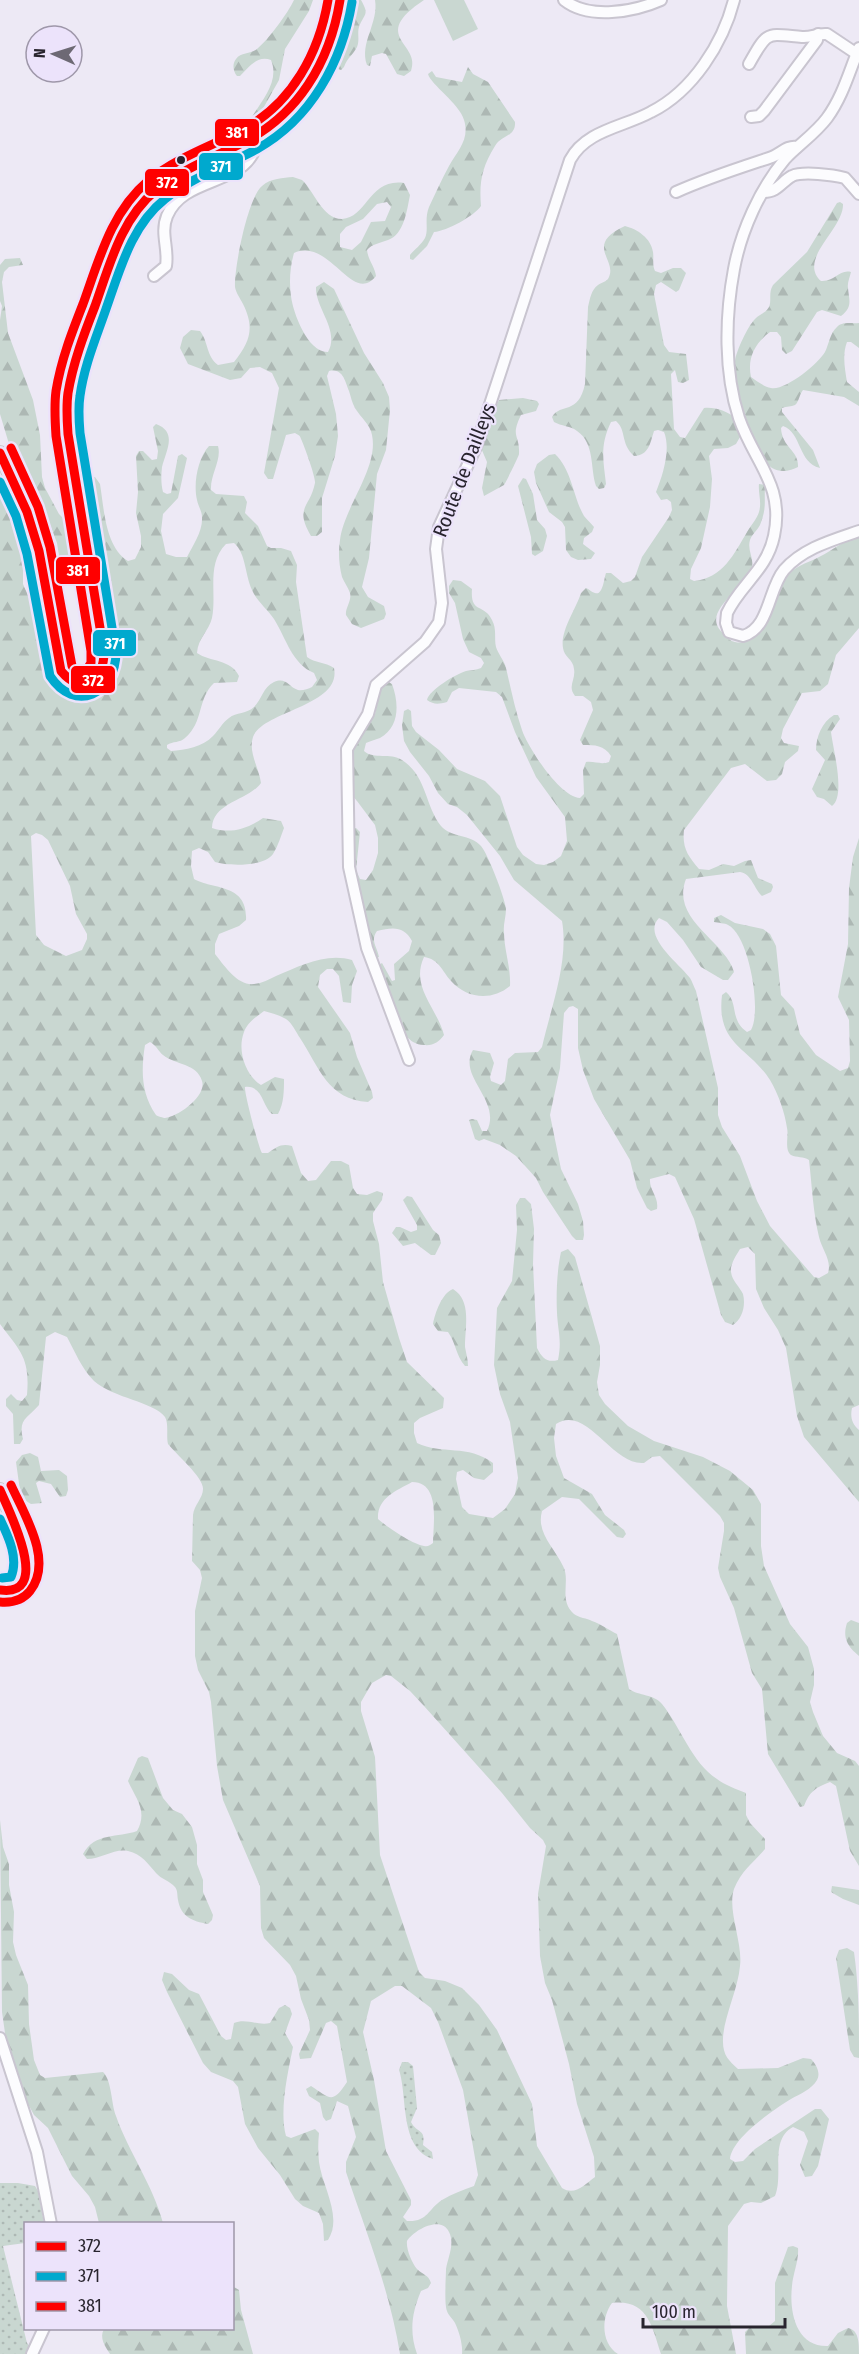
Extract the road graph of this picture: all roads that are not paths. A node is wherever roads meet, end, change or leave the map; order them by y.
1 (340, 0) edge
2 (564, 0) edge
3 (661, 0) edge
4 (734, 0) edge
5 (818, 34) junction
6 (858, 51) edge
7 (749, 64) dead end
8 (854, 74) edge
9 (751, 117) dead end
10 (258, 134) junction
11 (798, 147) junction
12 (676, 192) dead end
13 (764, 192) junction
14 (859, 194) edge
15 (154, 276) dead end
16 (0, 453) edge
17 (859, 531) edge
18 (409, 1060) dead end
19 (0, 1490) edge
20 (0, 1590) edge
21 (0, 2038) edge
22 (51, 2222) edge
23 (43, 2330) edge
24 (32, 2354) edge

1 - 10 main road
2 - 3 street
4 - 18 street, Route de Dailleys
5 - 6 street
5 - 7 street
5 - 9 street
6 - 8 street
8 - 11 street
10 - 15 street
10 - 16 main road
11 - 12 street
11 - 13 street
13 - 14 street
13 - 17 street
19 - 20 main road
21 - 22 street
23 - 24 street

